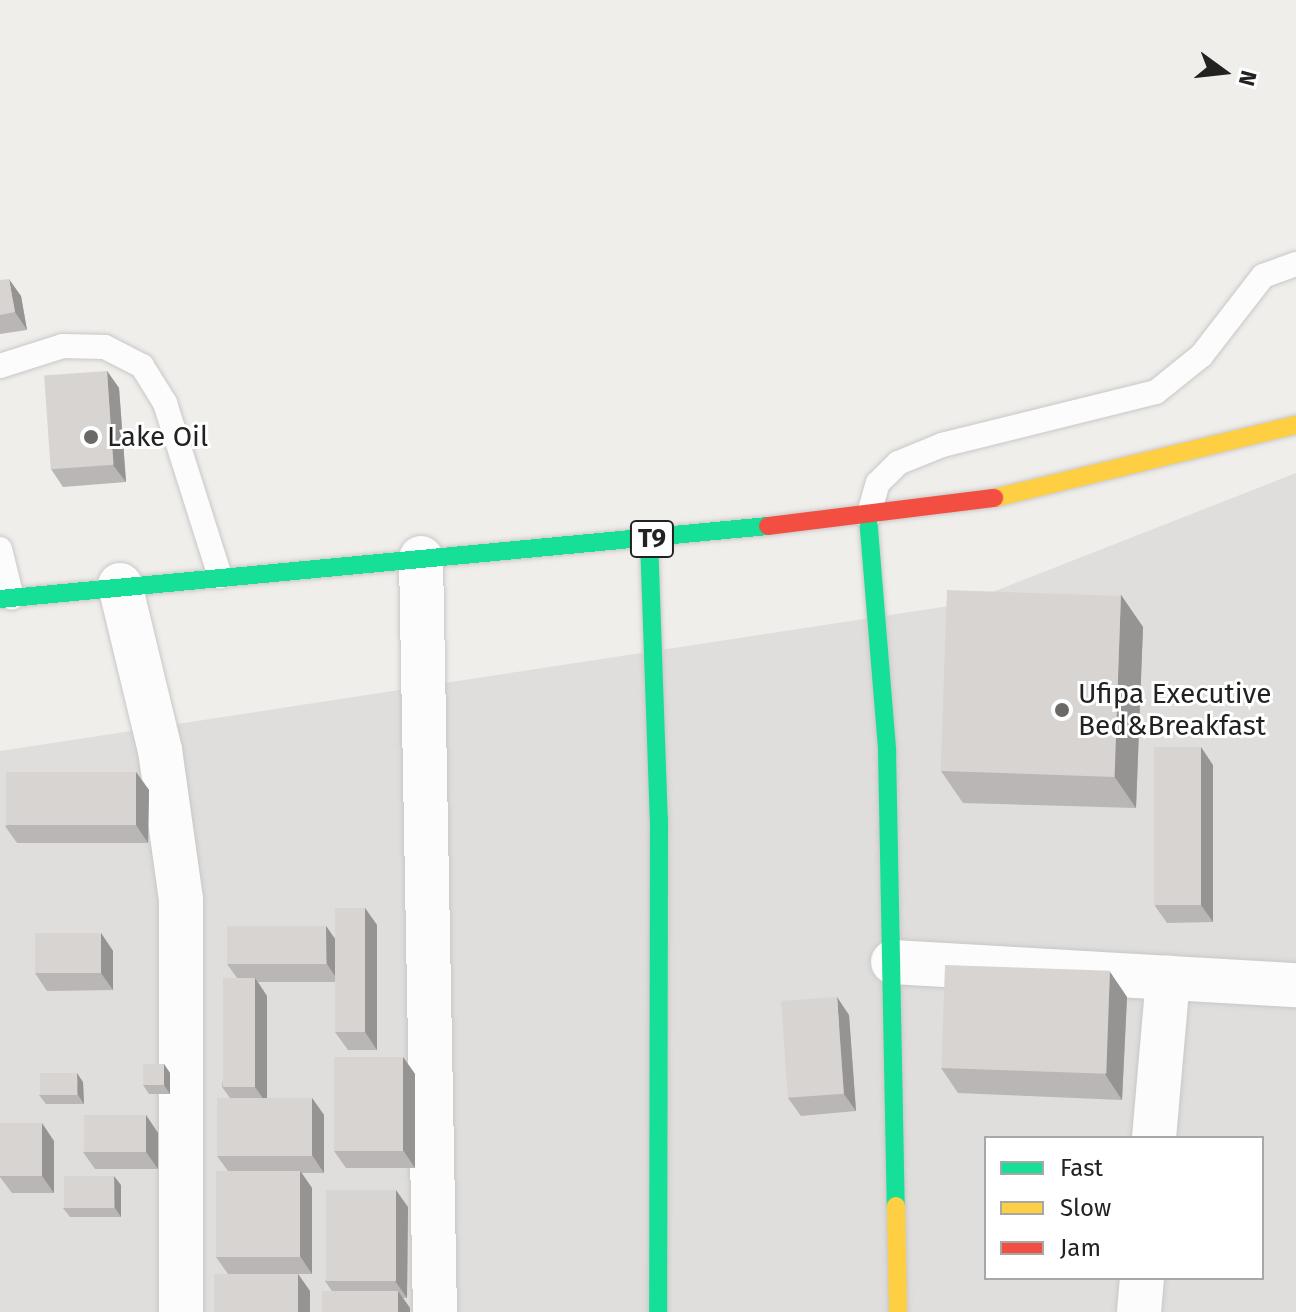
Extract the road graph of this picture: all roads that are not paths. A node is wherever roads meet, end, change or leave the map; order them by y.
1 (1296, 264) edge
2 (0, 366) edge
3 (1296, 425) edge
4 (868, 517) junction
5 (649, 539) junction
6 (0, 549) edge
7 (421, 558) junction
8 (220, 576) junction
9 (120, 585) junction
10 (6, 598) edge
11 (893, 962) junction
12 (1168, 978) junction
13 (1296, 985) edge
14 (1154, 1136) edge
15 (1142, 1280) edge
16 (181, 1312) edge
17 (435, 1312) edge
18 (658, 1312) edge
19 (898, 1312) edge
20 (1139, 1312) edge

1 - 4 lane
2 - 8 lane
3 - 4 main road, T9
4 - 5 main road, T9
4 - 11 main road
5 - 7 main road, T9
5 - 18 main road
6 - 10 lane
7 - 8 main road, T9
7 - 17 street
8 - 9 main road, T9
9 - 10 main road, T9
9 - 16 street
11 - 12 street
11 - 19 main road
12 - 13 street
12 - 14 street
15 - 20 street

